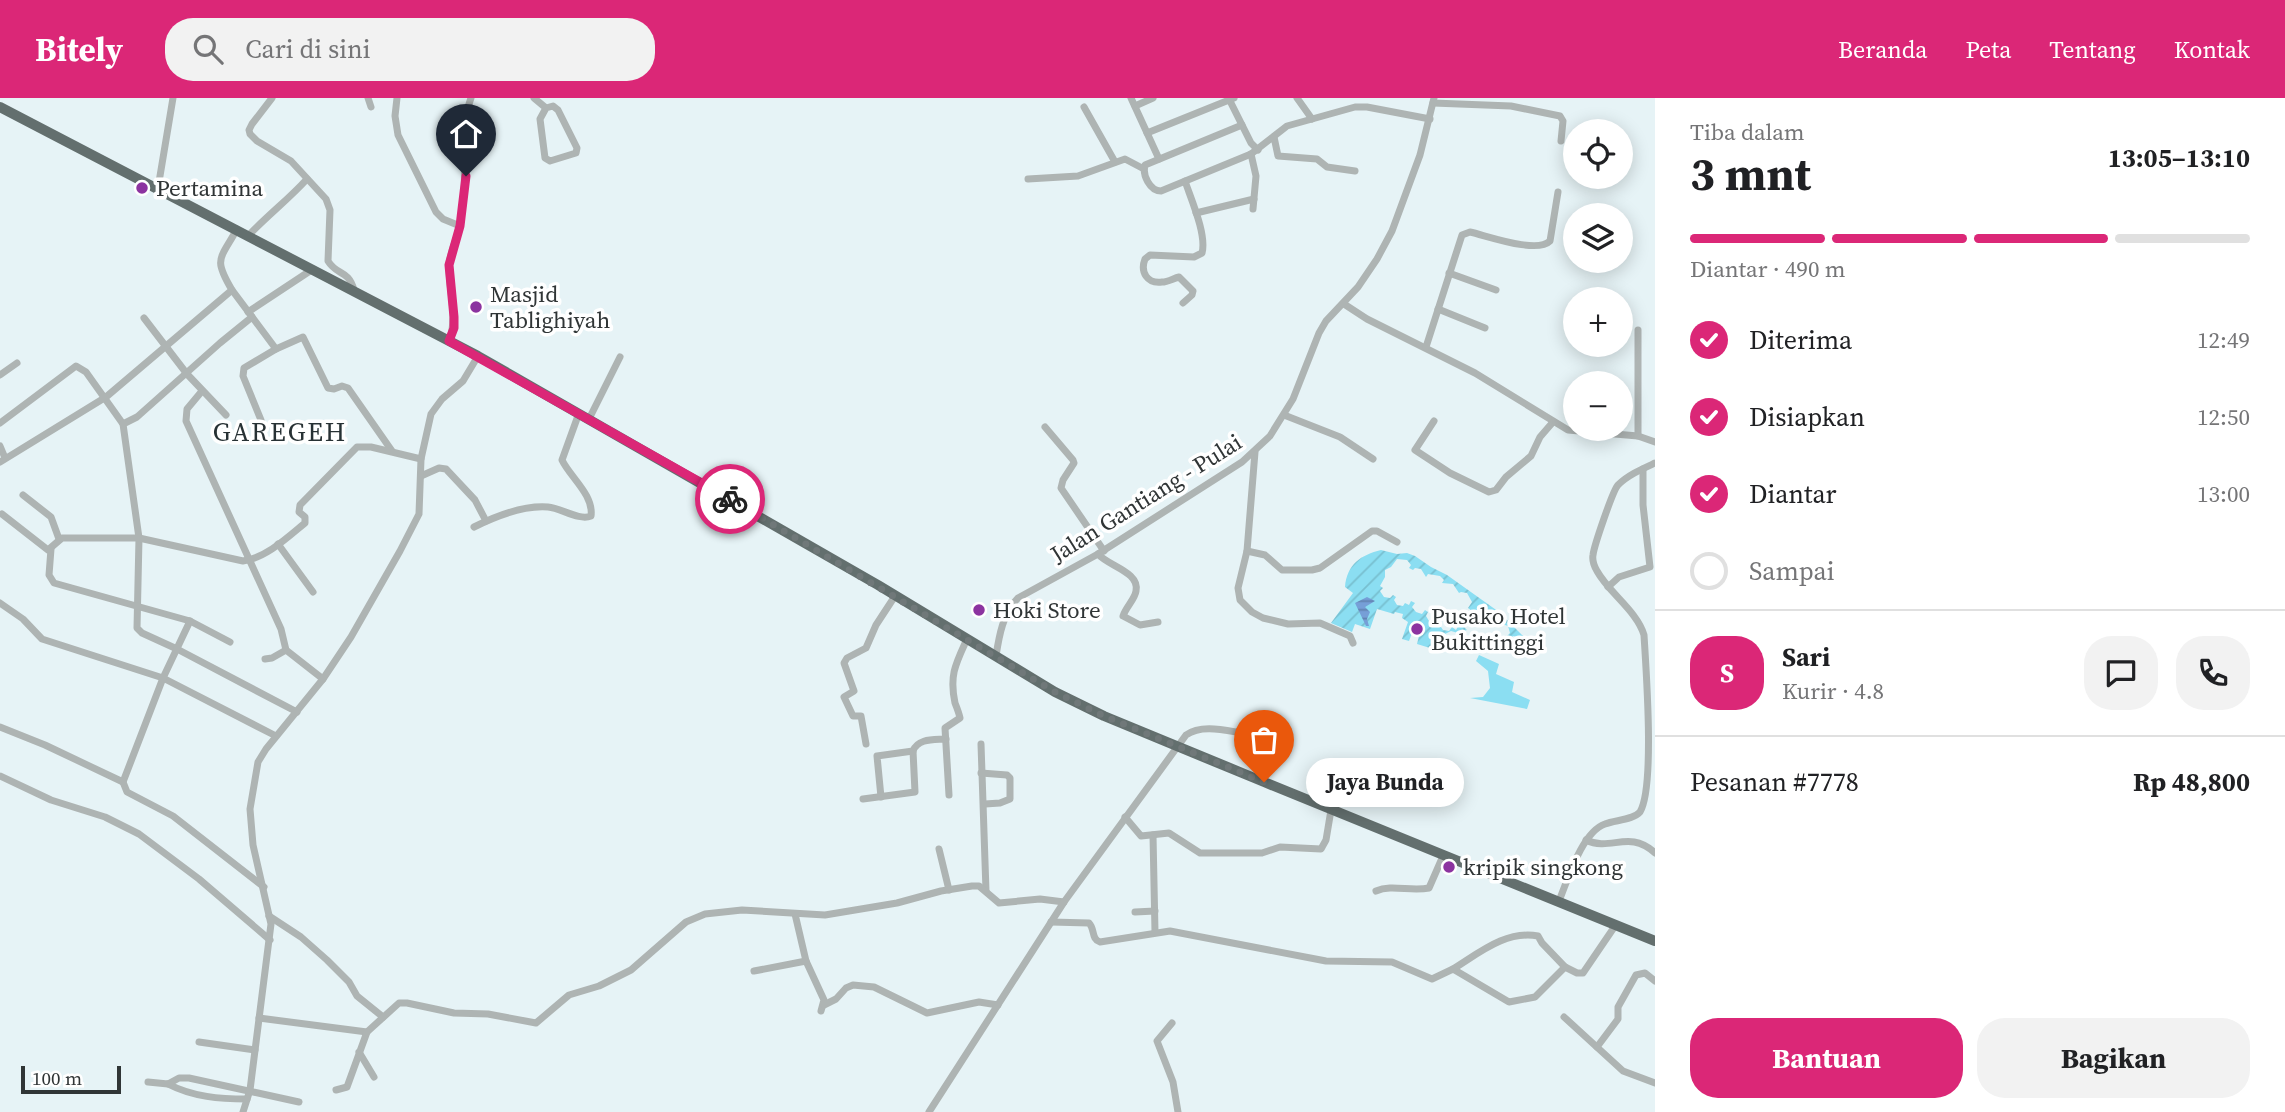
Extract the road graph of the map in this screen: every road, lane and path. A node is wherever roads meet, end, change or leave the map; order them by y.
1 (173, 98) edge
2 (272, 98) edge
3 (368, 98) edge
4 (397, 98) edge
5 (471, 98) edge
6 (534, 98) edge
7 (1153, 98) edge
8 (1297, 98) edge
9 (1231, 99) edge
10 (1433, 100) edge
11 (1133, 102) edge
12 (0, 107) edge
13 (371, 107) dead end
14 (546, 107) junction
15 (1084, 107) dead end
16 (1312, 119) junction
17 (1430, 119) junction
18 (1242, 125) junction
19 (1147, 133) junction
20 (1274, 137) junction
21 (1561, 141) dead end
22 (1255, 152) junction
23 (1159, 159) junction
24 (1115, 162) junction
25 (1144, 169) junction
26 (1355, 171) dead end
27 (307, 179) junction
28 (1028, 179) dead end
29 (1185, 181) junction
30 (158, 188) junction
31 (1558, 192) dead end
32 (1254, 199) junction
33 (1253, 209) dead end
34 (1196, 213) junction
35 (460, 226) junction
36 (237, 229) junction
37 (249, 235) junction
38 (313, 269) junction
39 (1449, 273) junction
40 (232, 290) junction
41 (354, 290) junction
42 (1496, 290) dead end
43 (1183, 303) dead end
44 (1344, 304) junction
45 (1438, 309) junction
46 (250, 314) junction
47 (144, 318) dead end
48 (1485, 328) dead end
49 (1638, 330) dead end
50 (449, 341) junction
51 (1426, 347) junction
52 (166, 348) junction
53 (276, 349) junction
54 (478, 356) junction
55 (620, 357) dead end
56 (17, 363) dead end
57 (187, 374) junction
58 (0, 375) edge
59 (202, 391) junction
60 (106, 397) junction
61 (226, 415) dead end
62 (1283, 415) junction
63 (584, 416) junction
64 (261, 420) dead end
65 (1434, 421) dead end
66 (1553, 422) junction
67 (0, 423) edge
68 (123, 424) junction
69 (1045, 427) dead end
70 (1638, 436) junction
71 (1655, 442) edge
72 (0, 446) edge
73 (393, 452) junction
74 (1255, 452) junction
75 (421, 459) junction
76 (1373, 459) dead end
77 (3, 460) edge
78 (1655, 463) edge
79 (1643, 468) junction
80 (421, 476) junction
81 (23, 495) dead end
82 (1, 514) edge
83 (486, 521) junction
84 (474, 527) dead end
85 (139, 538) junction
86 (59, 539) junction
87 (1397, 542) dead end
88 (278, 544) junction
89 (51, 549) junction
90 (1247, 551) junction
91 (1101, 553) junction
92 (251, 561) junction
93 (1608, 587) junction
94 (313, 592) dead end
95 (895, 596) junction
96 (0, 603) edge
97 (136, 606) junction
98 (190, 621) junction
99 (1158, 622) dead end
100 (967, 639) junction
101 (230, 642) dead end
102 (1353, 643) dead end
103 (177, 649) junction
104 (286, 650) junction
105 (996, 656) junction
106 (265, 659) dead end
107 (163, 678) junction
108 (323, 679) junction
109 (297, 712) junction
110 (0, 727) edge
111 (1242, 733) dead end
112 (276, 736) junction
113 (946, 739) junction
114 (866, 744) dead end
115 (981, 744) dead end
116 (1179, 746) junction
117 (913, 751) junction
118 (981, 773) junction
119 (0, 776) edge
120 (123, 782) junction
121 (949, 795) dead end
122 (881, 797) junction
123 (863, 799) dead end
124 (985, 804) junction
125 (1331, 810) junction
126 (1125, 817) junction
127 (1153, 835) junction
128 (1586, 840) junction
129 (939, 849) dead end
130 (1655, 853) edge
131 (1443, 856) junction
132 (264, 887) junction
133 (949, 890) junction
134 (986, 891) junction
135 (1376, 891) dead end
136 (1559, 901) junction
137 (1064, 902) junction
138 (1154, 911) junction
139 (1135, 912) dead end
140 (795, 914) junction
141 (269, 916) junction
142 (1051, 922) junction
143 (1615, 926) junction
144 (1155, 932) junction
145 (270, 940) junction
146 (1655, 941) edge
147 (806, 961) junction
148 (1565, 967) junction
149 (1453, 969) junction
150 (754, 971) dead end
151 (1655, 981) edge
152 (998, 1005) junction
153 (383, 1017) junction
154 (1564, 1017) dead end
155 (259, 1018) junction
156 (1171, 1023) dead end
157 (367, 1032) junction
158 (200, 1042) dead end
159 (1597, 1047) junction
160 (255, 1050) junction
161 (359, 1052) junction
162 (374, 1077) dead end
163 (148, 1082) dead end
164 (1655, 1083) edge
165 (168, 1084) junction
166 (250, 1090) junction
167 (336, 1090) dead end
168 (247, 1099) junction
169 (299, 1102) dead end
170 (243, 1112) edge
171 (929, 1112) edge
172 (1178, 1112) edge

1 - 30 street
2 - 27 street
3 - 13 street
4 - 35 street
5 - 35 street
6 - 14 street
7 - 11 street
8 - 16 street
9 - 18 street
9 - 19 street
10 - 17 street, Jalan Gantiang - Pulai
10 - 21 street
11 - 19 street
12 - 30 highway
14 - 14 street
15 - 24 street
16 - 17 street
16 - 20 street
17 - 44 street, Jalan Gantiang - Pulai
18 - 22 street
18 - 23 street
19 - 23 street
20 - 22 street
20 - 26 street
22 - 29 street
22 - 32 street
23 - 25 street
24 - 25 street
24 - 28 street
25 - 29 street
27 - 37 street
27 - 41 street
29 - 34 street
30 - 36 highway
31 - 39 street
32 - 33 street
32 - 34 street
34 - 43 street
35 - 50 street
36 - 37 highway
36 - 40 street
37 - 38 highway
38 - 41 highway
38 - 46 street
39 - 42 street
39 - 45 street
40 - 46 street
40 - 52 street
41 - 50 highway
44 - 51 street
44 - 62 street, Jalan Gantiang - Pulai
45 - 48 street
45 - 51 street
46 - 53 street
46 - 57 street
47 - 52 street
49 - 70 street
50 - 54 highway
51 - 66 street
52 - 57 street
52 - 60 street
53 - 64 street
53 - 73 street
54 - 63 highway
54 - 75 street
55 - 63 street
56 - 58 street
57 - 59 street
57 - 68 street
59 - 61 street
59 - 92 street
60 - 67 street
60 - 68 street
60 - 77 street
62 - 74 street, Jalan Gantiang - Pulai
62 - 76 street
63 - 83 street
63 - 95 highway
65 - 66 street
66 - 70 street
68 - 85 street
69 - 91 street
70 - 71 street
72 - 77 street
73 - 75 street
73 - 88 street
74 - 90 street
74 - 91 street, Jalan Gantiang - Pulai
75 - 80 street
78 - 79 street
79 - 93 street
79 - 93 street
80 - 83 street
80 - 108 street
81 - 86 street
82 - 89 street
83 - 84 street
85 - 86 street
85 - 92 street
85 - 97 street
86 - 89 street
87 - 90 street
88 - 92 street
88 - 94 street
89 - 97 street
90 - 102 street
91 - 99 street
91 - 105 street, Jalan Gantiang - Pulai
92 - 104 street
93 - 128 street
95 - 100 highway
95 - 114 street
96 - 107 street
97 - 98 street
97 - 103 street
98 - 101 street
98 - 103 street
100 - 105 highway
100 - 113 street
103 - 107 street
103 - 109 street
104 - 106 street
104 - 108 street
105 - 116 highway
107 - 112 street
107 - 120 street
108 - 109 street
109 - 112 street
110 - 120 street
111 - 116 street
112 - 132 street
113 - 117 street
113 - 121 street
115 - 118 street
116 - 125 highway
116 - 126 street
117 - 122 street
117 - 122 street
118 - 124 street
118 - 124 street
119 - 145 street
120 - 132 street
122 - 123 street
124 - 134 street
125 - 127 street
125 - 131 highway
126 - 127 street
126 - 137 street
127 - 138 street
128 - 130 street
128 - 136 street
129 - 133 street
131 - 135 street
131 - 136 highway
132 - 141 street
133 - 134 street
133 - 140 street
134 - 137 street
136 - 143 highway
137 - 142 street
138 - 139 street
138 - 144 street
140 - 147 street
140 - 153 street
141 - 145 street
141 - 153 street
142 - 144 street
142 - 152 street
143 - 146 highway
143 - 148 street
144 - 149 street
145 - 155 street
147 - 150 street
147 - 152 street
148 - 149 street
148 - 149 street
151 - 159 street
152 - 171 street
153 - 157 street
154 - 159 street
155 - 157 street
155 - 160 street
156 - 172 street
157 - 161 street
158 - 160 street
159 - 164 street
160 - 166 street
161 - 162 street
161 - 167 street
163 - 165 street
165 - 166 street
165 - 168 street
166 - 168 street
166 - 169 street
168 - 170 street

